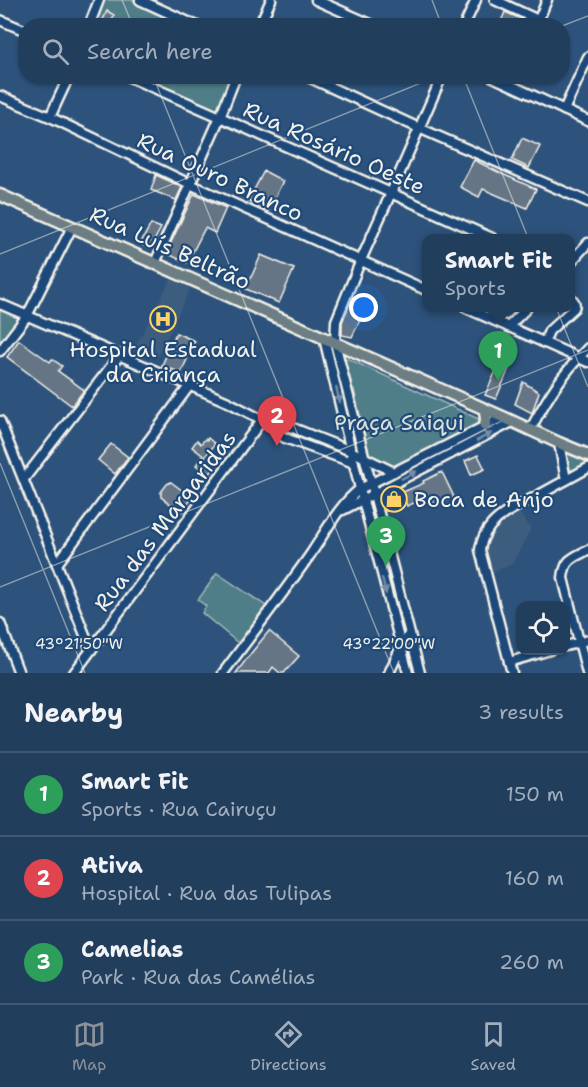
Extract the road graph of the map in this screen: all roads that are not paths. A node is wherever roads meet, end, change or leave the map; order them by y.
1 (99, 0) edge
2 (140, 0) edge
3 (271, 0) edge
4 (316, 0) edge
5 (476, 0) edge
6 (495, 0) edge
7 (547, 0) edge
8 (159, 3) edge
9 (92, 18) edge
10 (183, 18) edge
11 (263, 18) edge
12 (357, 18) edge
13 (468, 18) edge
14 (528, 18) edge
15 (539, 18) edge
16 (0, 20) edge
17 (18, 28) edge
18 (588, 57) edge
19 (65, 84) edge
20 (145, 84) edge
21 (233, 84) edge
22 (323, 84) edge
23 (438, 84) edge
24 (517, 84) edge
25 (0, 96) edge
26 (564, 110) junction
27 (50, 117) junction
28 (220, 117) junction
29 (588, 121) edge
30 (419, 128) junction
31 (190, 184) junction
32 (391, 193) junction
33 (0, 195) edge
34 (588, 202) edge
35 (72, 227) junction
36 (483, 234) edge
37 (588, 243) edge
38 (575, 257) edge
39 (360, 260) junction
40 (155, 263) junction
41 (422, 288) edge
42 (0, 304) edge
43 (475, 312) edge
44 (523, 312) edge
45 (570, 312) edge
46 (27, 316) junction
47 (508, 327) junction
48 (324, 338) junction
49 (335, 343) junction
50 (544, 343) junction
51 (588, 348) edge
52 (0, 351) edge
53 (119, 356) junction
54 (578, 358) junction
55 (588, 362) edge
56 (190, 385) junction
57 (485, 410) junction
58 (262, 420) junction
59 (507, 420) junction
60 (0, 421) edge
61 (274, 426) junction
62 (485, 426) junction
63 (530, 430) junction
64 (559, 443) junction
65 (351, 451) junction
66 (439, 455) junction
67 (588, 455) edge
68 (365, 457) junction
69 (354, 463) junction
70 (588, 468) edge
71 (394, 472) junction
72 (24, 479) junction
73 (567, 480) junction
74 (371, 483) junction
75 (360, 489) junction
76 (374, 493) junction
77 (362, 499) junction
78 (340, 512) junction
79 (588, 550) edge
80 (57, 564) junction
81 (0, 623) edge
82 (410, 634) junction
83 (583, 642) edge
84 (400, 647) junction
85 (91, 650) junction
86 (535, 655) edge
87 (509, 662) junction
88 (19, 673) edge
89 (74, 673) edge
90 (223, 673) edge
91 (389, 673) edge
92 (408, 673) edge
93 (420, 673) edge
94 (512, 673) edge
95 (587, 673) edge

1 - 9 street
2 - 8 street
3 - 11 street
4 - 12 street
5 - 13 street
6 - 14 street
7 - 15 street
8 - 10 street
16 - 17 street
18 - 26 street
19 - 27 street
20 - 28 street, Rua Rosário Oeste
21 - 28 street
22 - 30 street
23 - 30 street
24 - 26 street
25 - 27 street, Rua Ouro Branco
26 - 29 street
27 - 31 street, Rua Ouro Branco
28 - 31 street
28 - 32 street, Rua Rosário Oeste
30 - 32 street
30 - 34 street
31 - 39 street, Rua Ouro Branco
31 - 40 street
32 - 36 street, Rua Rosário Oeste
32 - 39 street
33 - 35 main road, Rua Luís Beltrão
35 - 40 main road, Rua Luís Beltrão
35 - 46 street
37 - 38 street
39 - 41 street, Rua Ouro Branco
39 - 49 street
40 - 48 main road, Rua Luís Beltrão
42 - 46 street
43 - 47 street
44 - 47 street
45 - 50 street
46 - 52 street
46 - 53 street
47 - 50 street
48 - 49 main road, Rua Luís Beltrão
48 -> 65 street
49 - 57 main road, Rua Luís Beltrão
49 - 68 street
50 - 54 street
51 - 54 street
53 - 56 street
53 - 72 street
54 - 55 street
54 - 63 street
56 - 58 street
56 - 80 street
57 - 59 main road, Rua Luís Beltrão
57 - 62 main road
58 - 61 street
58 - 85 street, Rua das Margaridas
59 - 62 street
59 - 63 main road, Rua Luís Beltrão
66 -> 59 street
60 - 72 street
61 - 65 street
61 - 69 street
62 - 66 street
63 - 64 main road, Rua Luís Beltrão
64 - 67 main road, Rua Luís Beltrão
64 - 73 street
65 - 68 street
65 - 69 street
66 - 71 street
76 -> 66 street
68 - 71 street
68 - 74 street
69 - 75 street
70 - 73 street
71 - 74 street
72 - 80 street
73 - 87 street
74 - 75 street
74 - 76 street
75 - 77 street
75 - 78 street
76 - 77 street
76 - 82 street
77 - 78 street
77 -> 84 street
78 - 90 street
79 - 83 street
80 - 85 street
81 - 88 street
82 - 84 street
82 - 93 street
83 - 95 street
84 - 91 street
84 - 92 street
85 - 89 street, Rua das Margaridas
86 - 87 street
87 - 94 street

